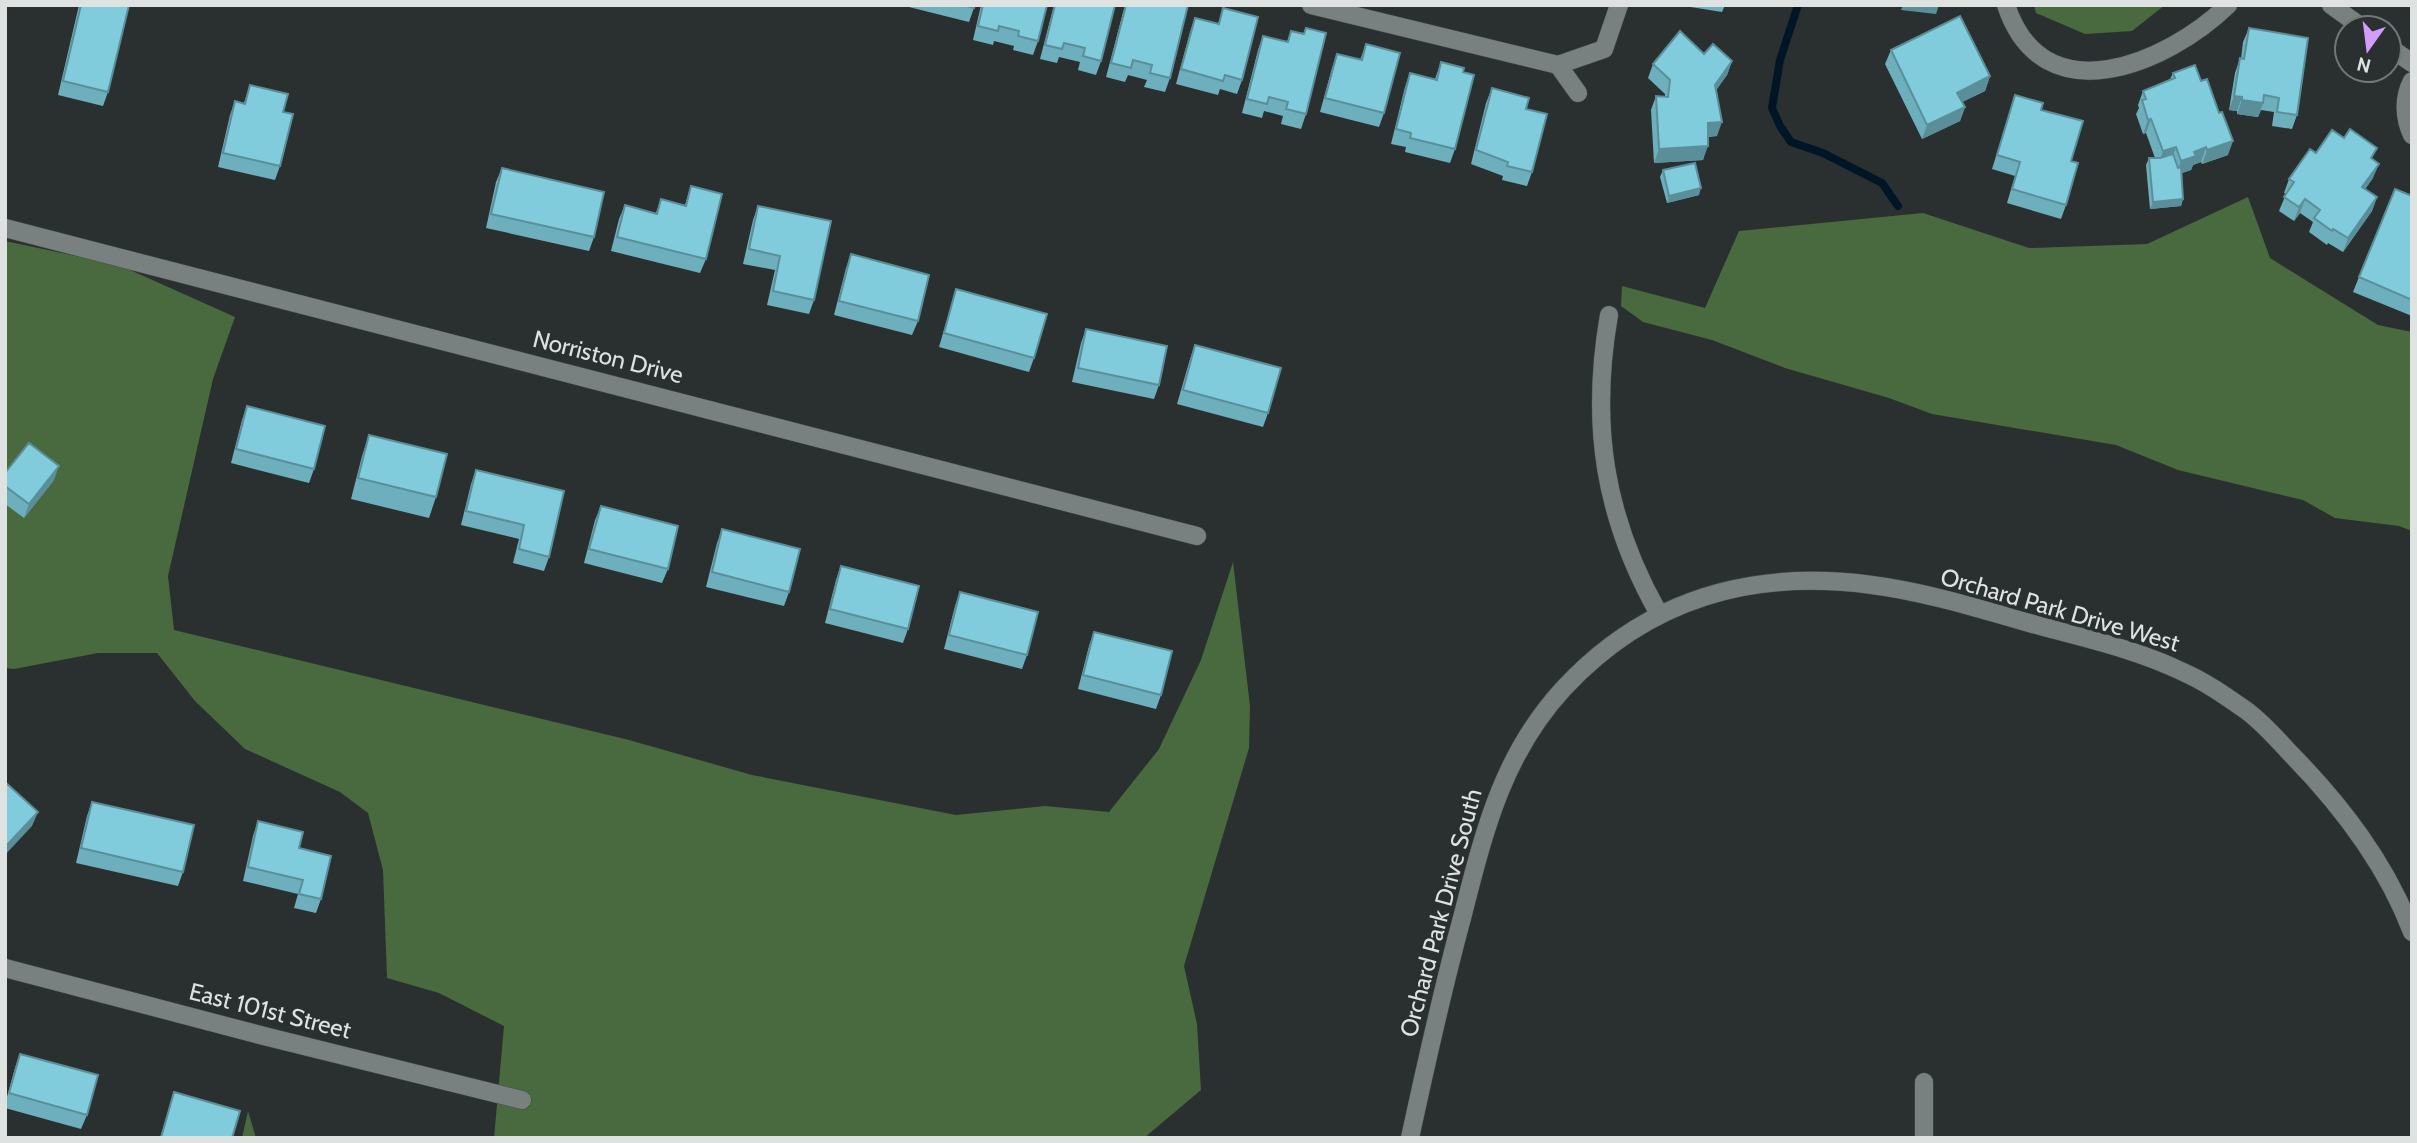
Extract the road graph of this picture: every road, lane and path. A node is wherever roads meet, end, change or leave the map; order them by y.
1 (1311, 5) edge
2 (1619, 5) edge
3 (2006, 5) edge
4 (2228, 5) edge
5 (1558, 65) junction
6 (2412, 81) edge
7 (1578, 93) dead end
8 (2412, 135) edge
9 (5, 228) edge
10 (1609, 315) dead end
11 (1197, 536) dead end
12 (1659, 614) junction
13 (2412, 932) edge
14 (5, 968) edge
15 (1924, 1082) dead end
16 (522, 1100) dead end
17 (1410, 1138) edge
18 (1924, 1138) edge

1 - 5 street
2 - 5 street
3 - 4 street
5 - 7 street
6 - 8 street
9 - 11 street, Norriston Drive
10 - 12 street
12 - 13 street, Orchard Park Drive West
12 - 17 street, Orchard Park Drive South
14 - 16 street, East 101st Street
15 - 18 street

